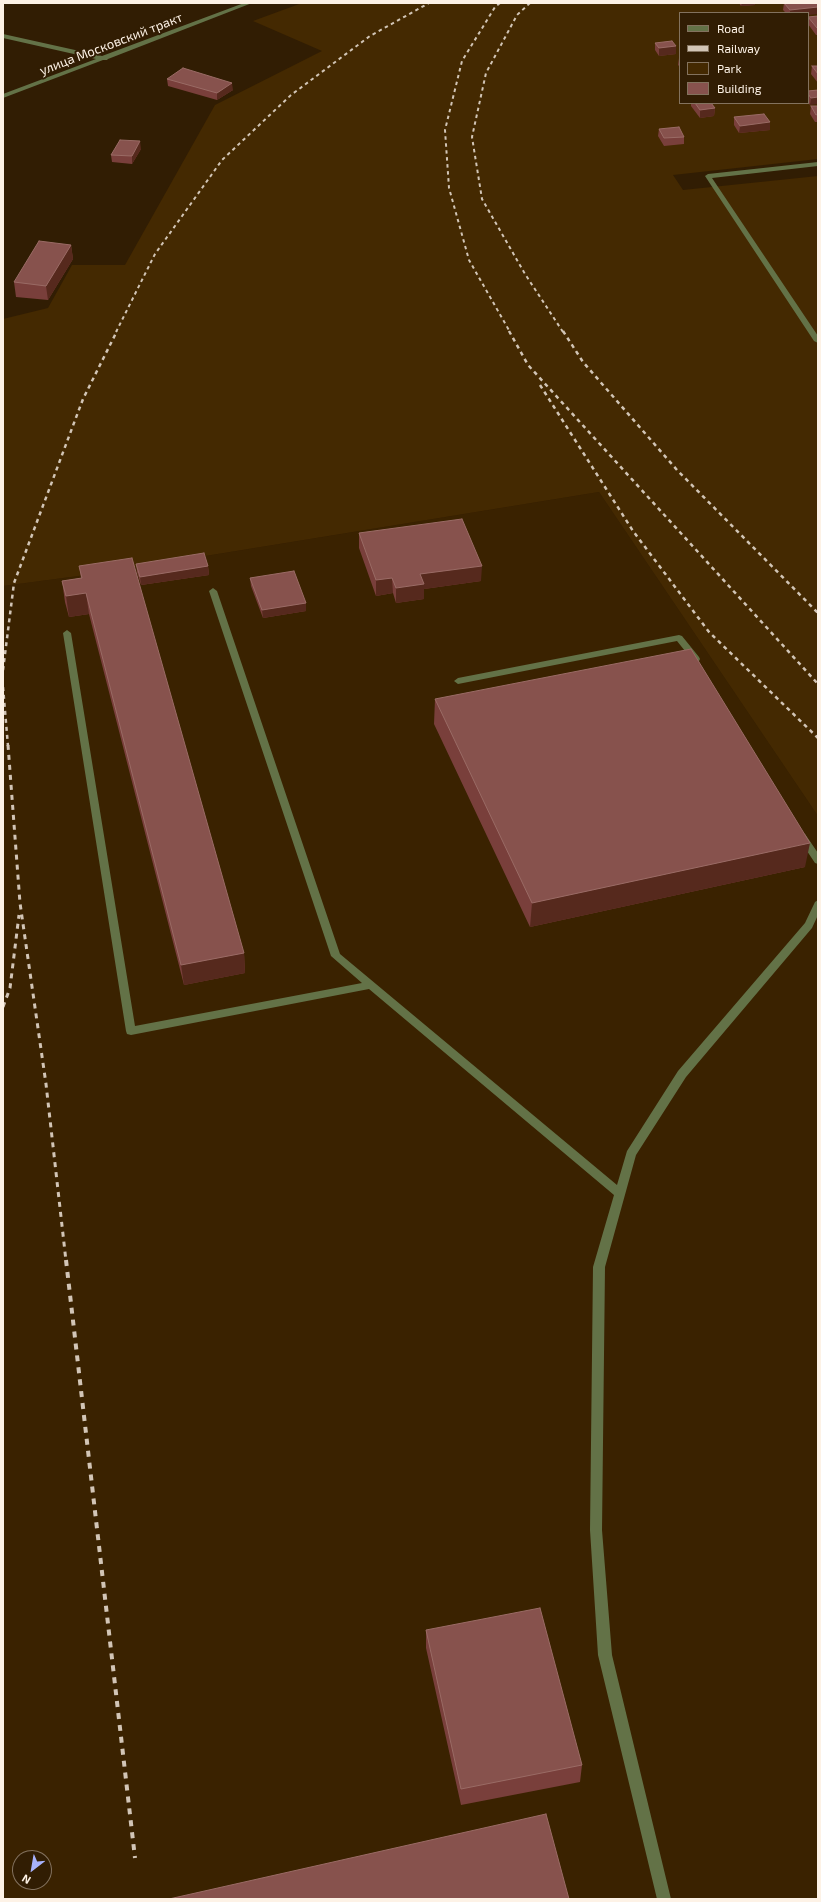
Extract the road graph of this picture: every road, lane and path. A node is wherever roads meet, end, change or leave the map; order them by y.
1 (249, 3) edge
2 (3, 36) edge
3 (106, 59) junction
4 (3, 96) edge
5 (818, 164) edge
6 (818, 341) edge
7 (213, 591) dead end
8 (67, 633) dead end
9 (702, 670) edge
10 (458, 681) dead end
11 (797, 827) edge
12 (818, 861) edge
13 (818, 904) edge
14 (371, 985) junction
15 (620, 1194) junction
16 (664, 1899) edge

1 - 3 street, улица Московский тракт
2 - 3 street
3 - 4 street, улица Московский тракт
5 - 6 street
7 - 14 street
8 - 14 street
9 - 10 street
11 - 12 street
13 - 15 street
14 - 15 street
15 - 16 street

